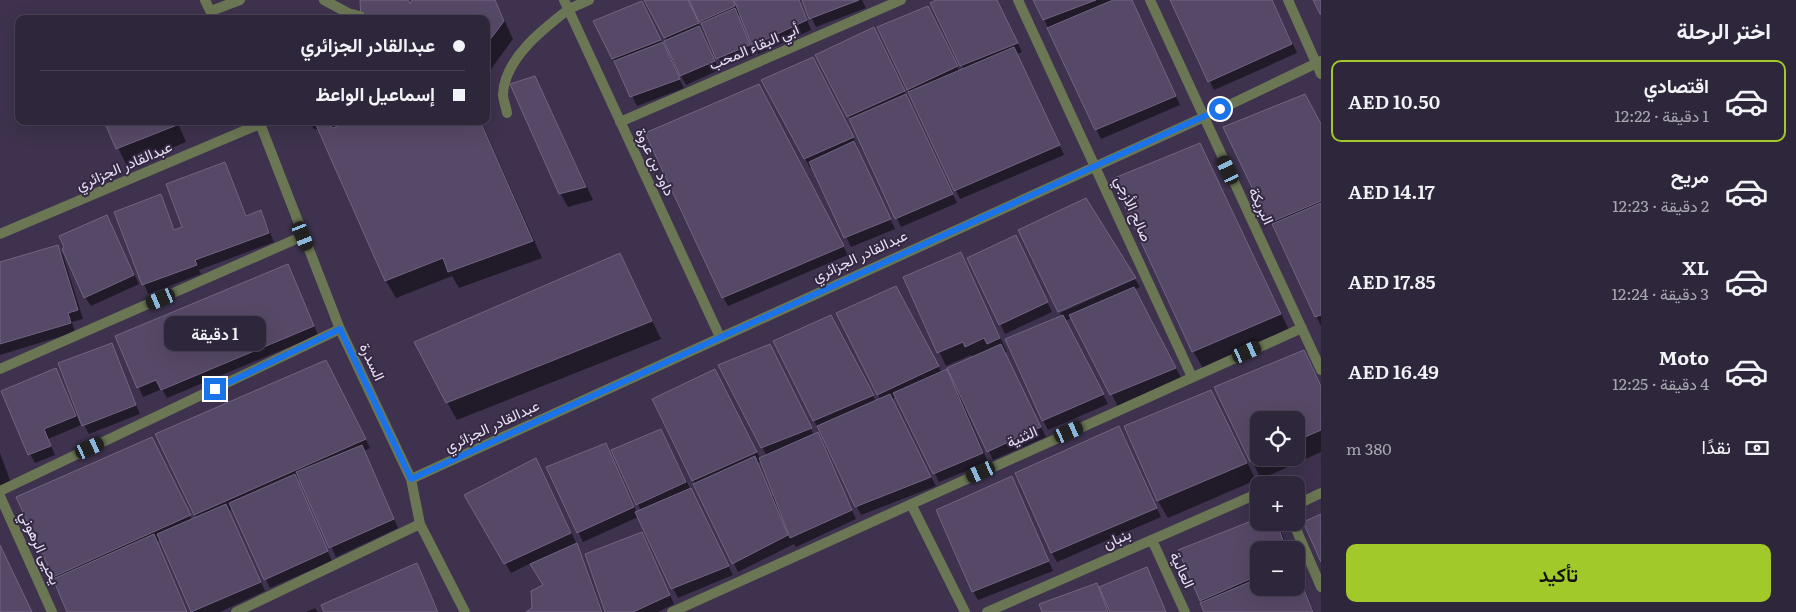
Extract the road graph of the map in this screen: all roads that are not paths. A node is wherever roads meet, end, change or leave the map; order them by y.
1 (206, 0) edge
2 (240, 0) edge
3 (324, 0) edge
4 (589, 0) edge
5 (900, 0) edge
6 (1018, 0) edge
7 (1150, 0) edge
8 (1288, 0) edge
9 (566, 4) edge
10 (212, 15) edge
11 (354, 15) edge
12 (1318, 62) edge
13 (1321, 74) edge
14 (507, 113) dead end
15 (1204, 117) junction
16 (620, 122) junction
17 (255, 125) edge
18 (261, 125) edge
19 (1096, 165) junction
20 (0, 234) edge
21 (303, 236) junction
22 (1302, 328) junction
23 (340, 329) junction
24 (720, 337) junction
25 (0, 369) edge
26 (1321, 370) edge
27 (1192, 376) junction
28 (411, 479) junction
29 (0, 491) edge
30 (1321, 493) edge
31 (0, 496) edge
32 (1250, 497) edge
33 (1305, 501) edge
34 (911, 504) junction
35 (420, 524) junction
36 (1297, 531) edge
37 (1152, 540) junction
38 (1321, 587) edge
39 (52, 612) edge
40 (236, 612) edge
41 (465, 612) edge
42 (672, 612) edge
43 (965, 612) edge
44 (988, 612) edge
45 (1185, 612) edge

1 - 10 street
2 - 10 street
3 - 11 street
4 - 9 street
5 - 16 street, أبي البقاء المحب
6 - 19 street, صالح الأزجي
7 - 15 street, البريكة
8 - 12 street
9 - 14 street
9 - 16 street, داود بن عروة
12 - 13 street
12 - 15 street, عبدالقادر الجزائري
15 - 19 street, عبدالقادر الجزائري
15 - 22 street, البريكة
16 - 24 street, داود بن عروة
17 - 20 street, عبدالقادر الجزائري
18 - 21 street, السدرة
19 - 24 street, عبدالقادر الجزائري
19 - 27 street, صالح الأزجي
21 - 23 street, السدرة
21 - 25 street
22 - 26 street, البريكة
22 - 27 street, الثنية
23 - 28 street, السدرة
23 - 29 street
24 - 28 street, عبدالقادر الجزائري
27 - 34 street, الثنية
28 - 35 street, السدرة
30 - 33 street
31 - 39 street, يحيى الرهوني
32 - 37 street, بنبان
34 - 42 street, الثنية
34 - 43 street
35 - 40 street
35 - 41 street, السدرة
36 - 38 street
37 - 44 street, بنبان
37 - 45 street, العالية

